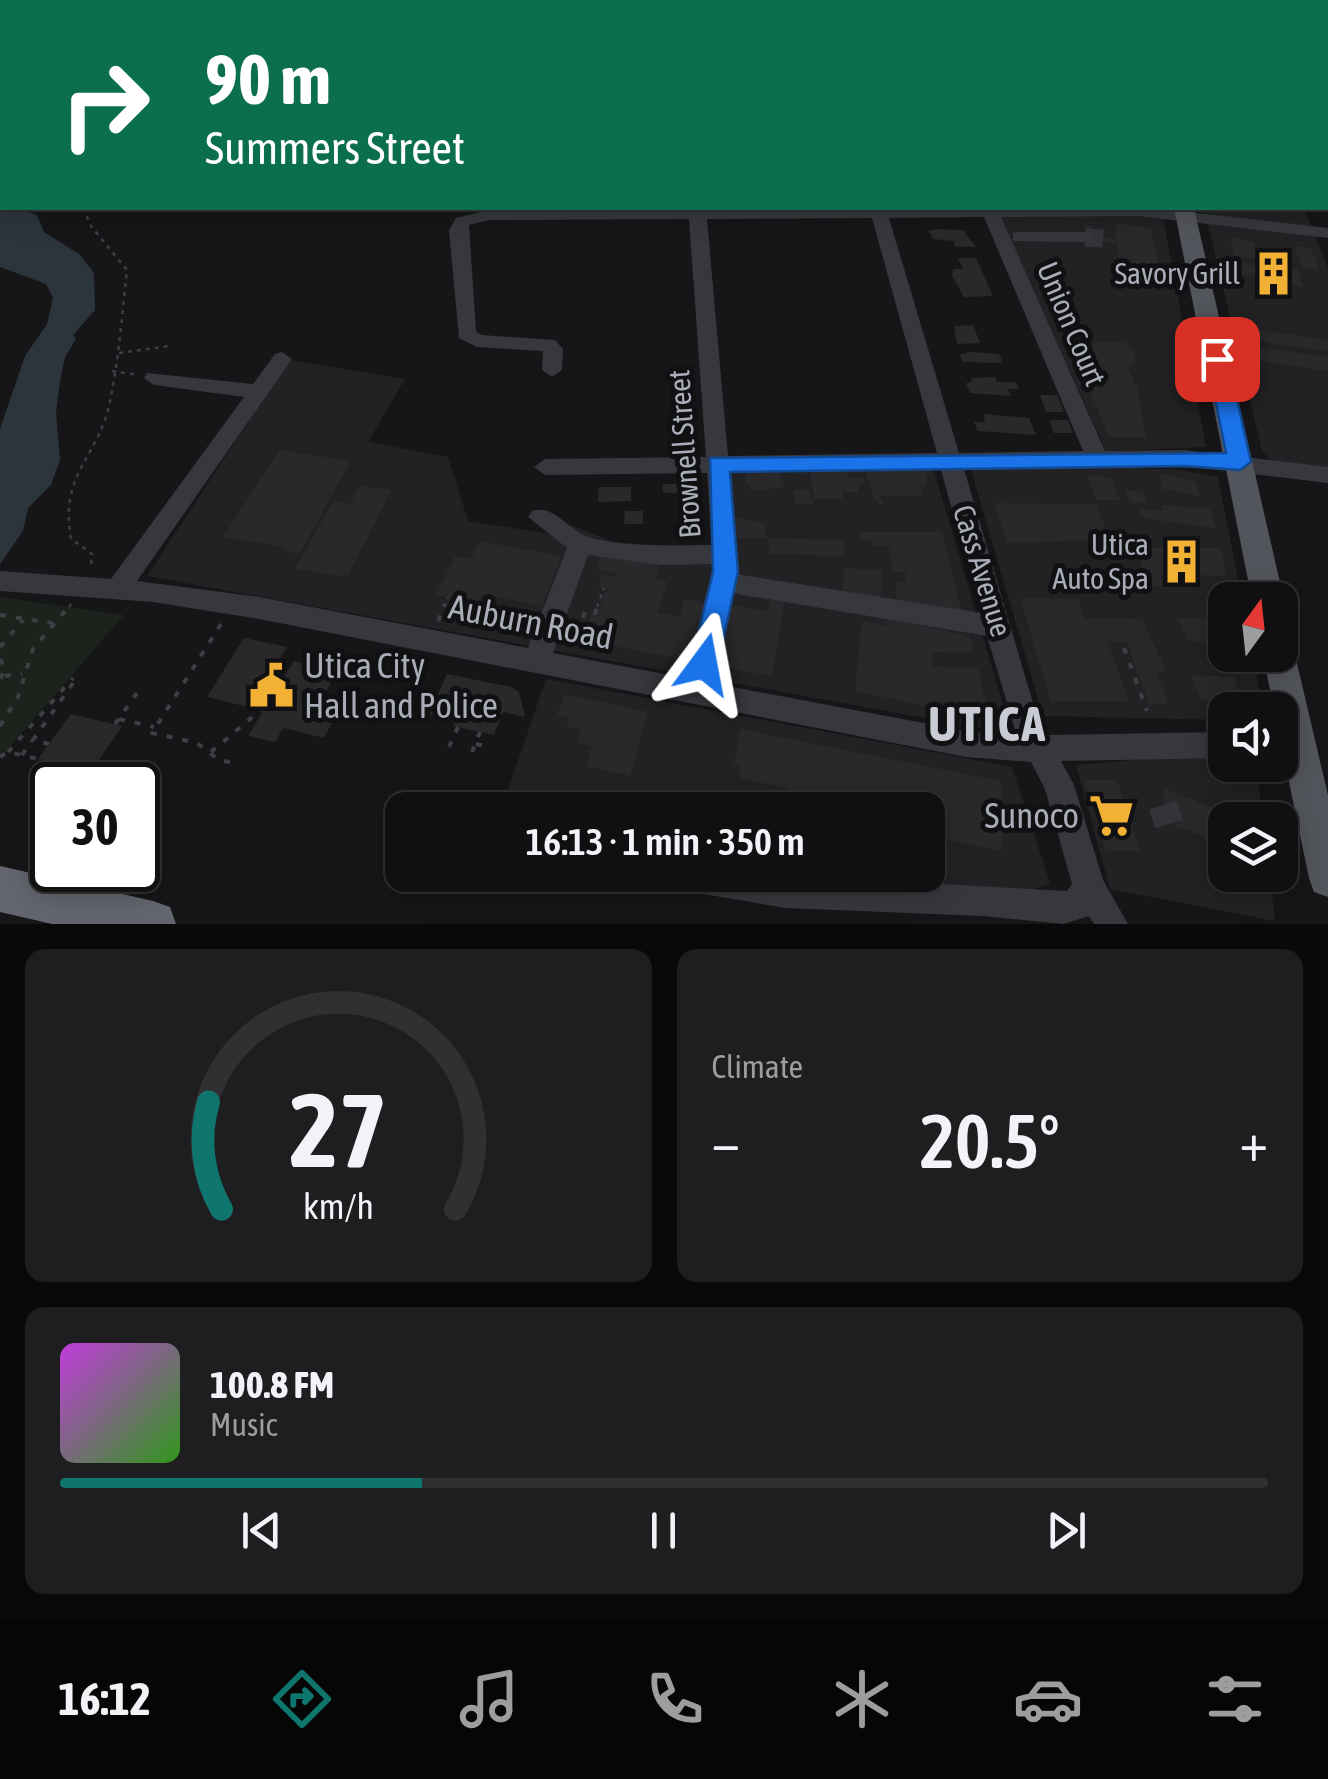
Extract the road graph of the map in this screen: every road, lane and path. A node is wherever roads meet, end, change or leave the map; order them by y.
1 (84, 210) edge
2 (697, 210) edge
3 (879, 210) edge
4 (1001, 210) edge
5 (1065, 210) edge
6 (1113, 210) edge
7 (1185, 211) edge
8 (1328, 233) edge
9 (1019, 237) dead end
10 (1085, 237) tunnel mouth
11 (170, 346) dead end
12 (117, 354) junction
13 (282, 358) dead end
14 (552, 370) dead end
15 (112, 371) junction
16 (154, 378) joint
17 (258, 392) junction
18 (1097, 459) junction
19 (949, 461) junction
20 (1240, 462) junction
21 (718, 464) junction
22 (544, 467) dead end
23 (1328, 475) edge
24 (540, 516) dead end
25 (580, 545) junction
26 (725, 554) junction
27 (7, 581) edge
28 (724, 582) junction
29 (1264, 582) edge
30 (81, 587) junction
31 (604, 588) dead end
32 (116, 591) junction
33 (448, 598) dead end
34 (0, 615) edge
35 (576, 617) dead end
36 (24, 618) junction
37 (438, 621) dead end
38 (222, 622) dead end
39 (54, 623) junction
40 (1000, 627) junction
41 (0, 646) edge
42 (1124, 648) dead end
43 (0, 658) edge
44 (537, 661) junction
45 (23, 673) junction
46 (2, 678) edge
47 (137, 692) dead end
48 (696, 692) junction
49 (270, 696) dead end
50 (1147, 711) dead end
51 (119, 718) junction
52 (115, 724) dead end
53 (0, 726) edge
54 (156, 727) junction
55 (458, 727) dead end
56 (480, 732) dead end
57 (33, 740) junction
58 (49, 744) dead end
59 (475, 744) junction
60 (1208, 745) edge
61 (450, 747) dead end
62 (490, 747) dead end
63 (1037, 749) junction
64 (8, 752) junction
65 (472, 752) dead end
66 (209, 753) junction
67 (22, 755) junction
68 (0, 757) edge
69 (38, 759) dead end
70 (240, 764) dead end
71 (1298, 781) edge
72 (1328, 878) edge
73 (1090, 887) junction
74 (0, 889) edge
75 (786, 892) edge
76 (153, 924) edge
77 (1112, 924) edge

1 - 12 path
2 - 3 street
2 - 14 street
2 - 21 street, Brownell Street
3 - 4 street
3 - 19 street, Cass Avenue
4 - 5 street
4 - 18 street, Union Court
5 - 6 street
6 - 7 street
7 - 8 street
7 - 20 main road
9 - 10 street
11 - 12 path
12 - 15 path
13 - 17 street
15 - 16 path
15 - 30 path
16 - 17 street
17 - 32 street
18 - 19 street
18 - 20 street
19 - 21 street
19 - 40 street, Cass Avenue
20 - 23 street
20 - 29 main road
21 - 22 street
21 - 26 street, Brownell Street
24 - 25 street
25 - 26 street
25 - 44 street
26 - 28 street, Brownell Street
27 - 30 street, Auburn Road
28 - 40 street
28 - 48 street, Brownell Street
30 - 32 street, Auburn Road
30 - 39 path
31 - 35 path
32 - 44 street, Auburn Road
33 - 37 path
34 - 36 path
36 - 39 path
36 - 41 path
38 - 54 path
39 - 45 path
40 - 63 street, Cass Avenue
42 - 50 path
43 - 46 path
44 - 48 street, Auburn Road
45 - 46 path
45 - 53 path
47 - 51 path
48 - 63 street, Auburn Road
49 - 66 path
51 - 52 path
51 - 54 path
54 - 66 path
55 - 61 path
56 - 59 path
57 - 58 path
57 - 64 path
57 - 67 path
59 - 62 path
59 - 65 path
60 - 63 street, Auburn Road
63 - 73 street, Cass Avenue
64 - 67 path
64 - 68 path
66 - 70 path
67 - 69 path
71 - 72 main road
73 - 75 street
73 - 77 street, Cass Avenue
74 - 76 highway

